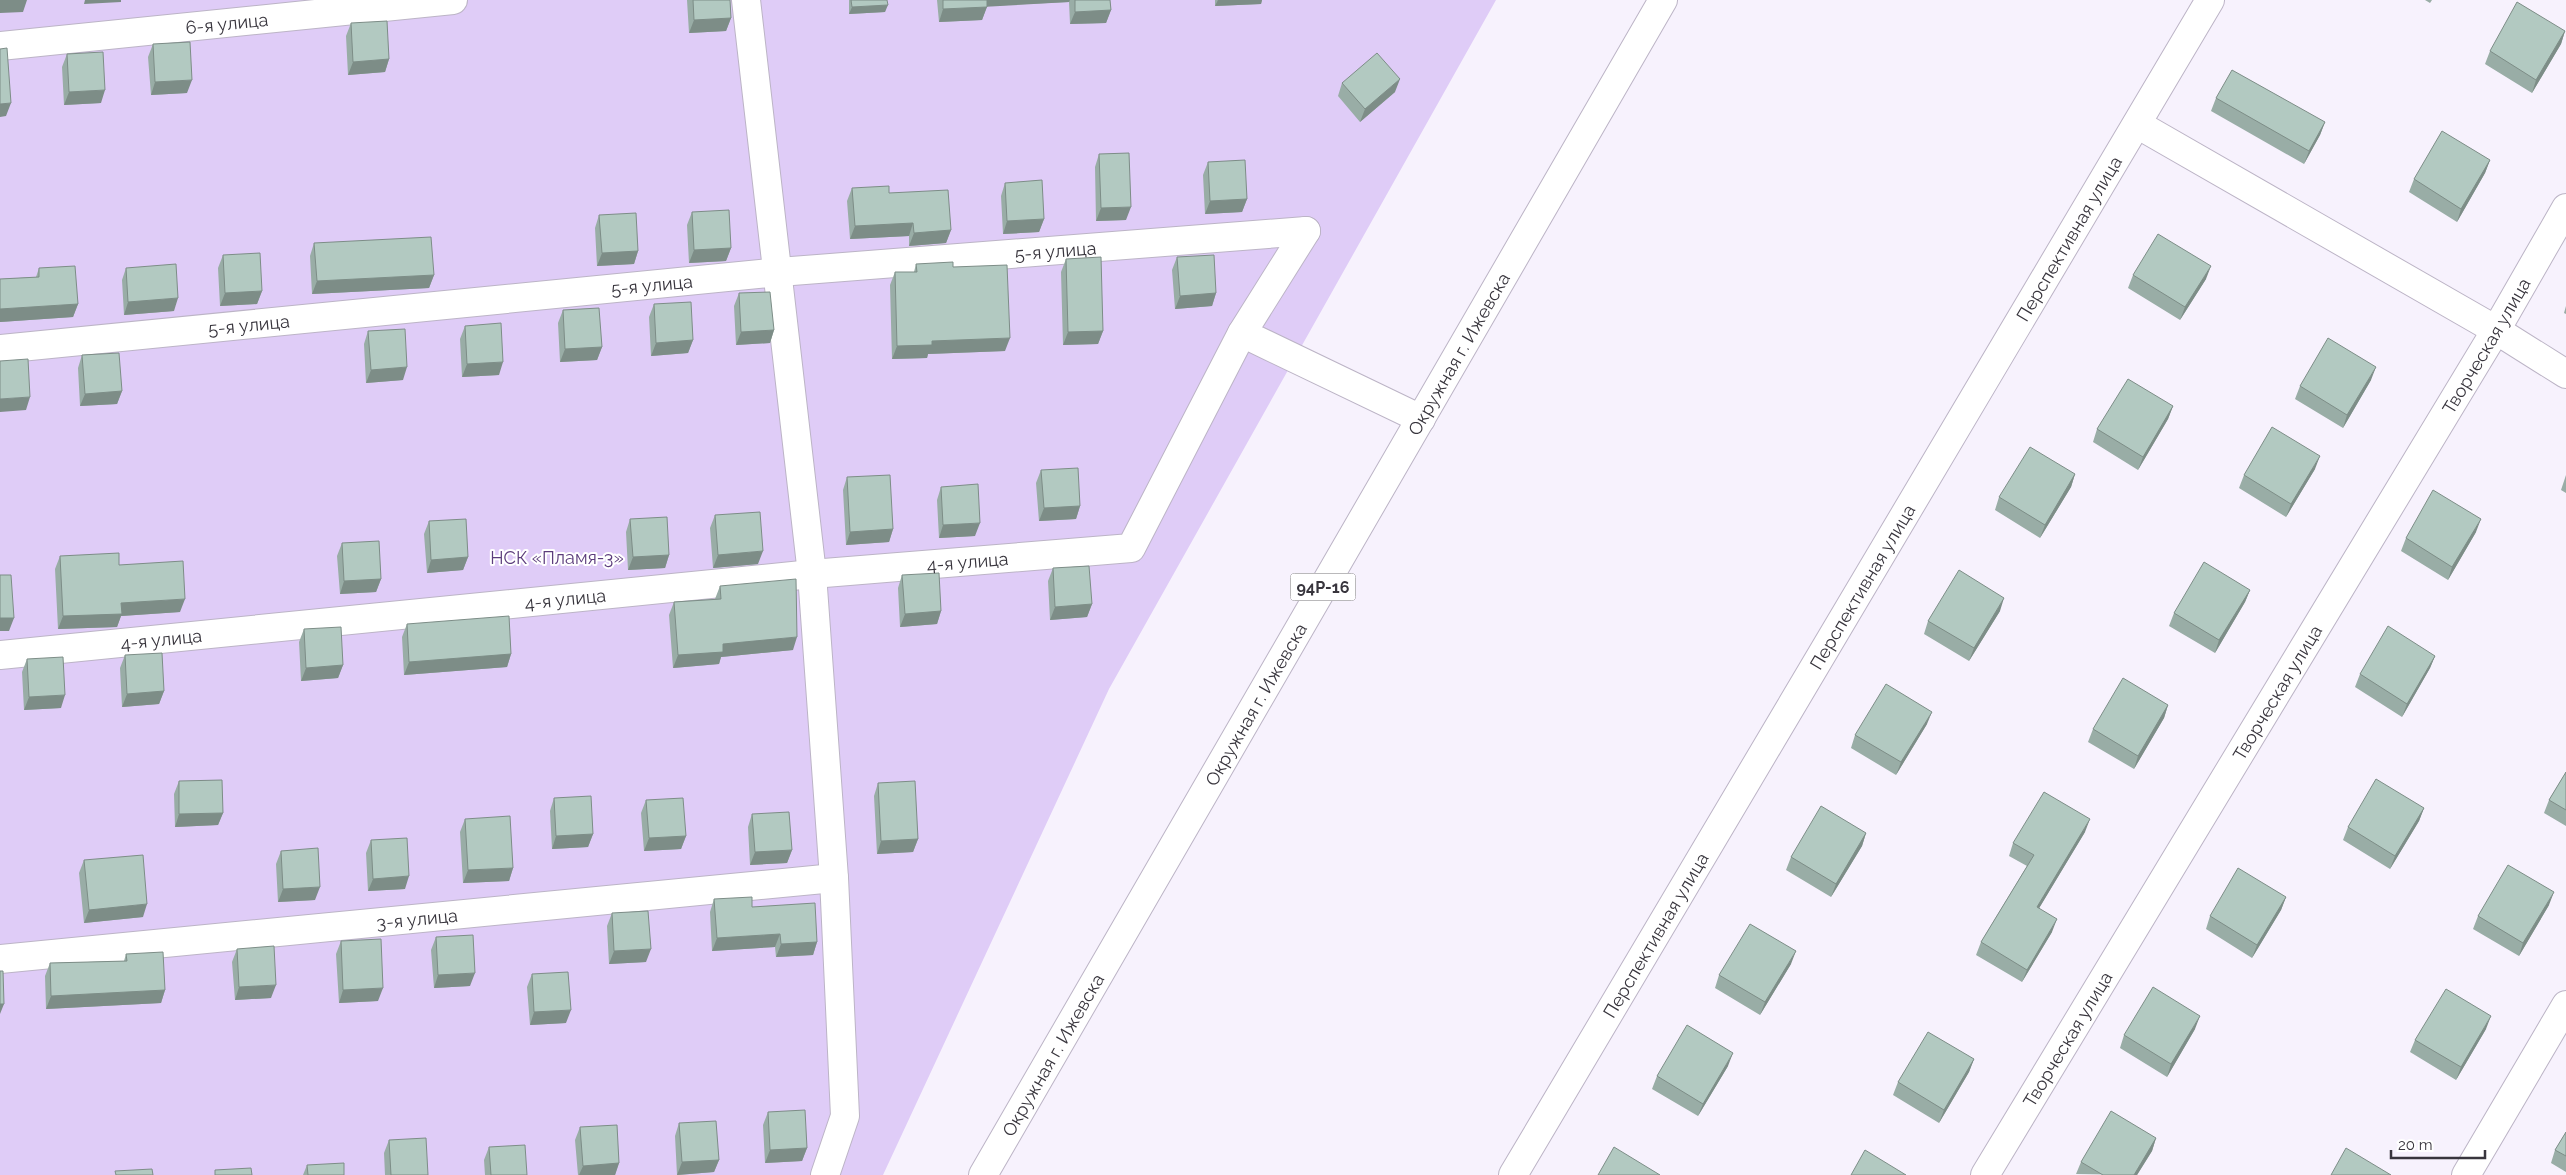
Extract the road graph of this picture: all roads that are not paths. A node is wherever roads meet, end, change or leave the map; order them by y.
1 (453, 0) edge
2 (746, 0) edge
3 (1663, 0) edge
4 (2210, 0) edge
5 (0, 46) edge
6 (2137, 124) junction
7 (2566, 208) edge
8 (778, 272) junction
9 (2496, 330) junction
10 (1242, 333) junction
11 (0, 349) edge
12 (2566, 374) edge
13 (1421, 419) junction
14 (812, 574) junction
15 (0, 655) edge
16 (834, 878) junction
17 (0, 959) edge
18 (2566, 1005) edge
19 (825, 1175) edge
20 (983, 1175) edge
21 (1513, 1175) edge
22 (1985, 1175) edge
23 (2466, 1175) edge

1 - 5 street, 6-я улица
2 - 8 street
3 - 13 street, Окружная г. Ижевска / 94Р-16
4 - 6 street, Перспективная улица
6 - 9 street
6 - 21 street, Перспективная улица
7 - 9 street, Творческая улица
8 - 10 street, 5-я улица
8 - 11 street, 5-я улица
8 - 14 street
9 - 12 street
9 - 22 street, Творческая улица
10 - 13 street
10 - 14 street, 4-я улица
13 - 20 street, Окружная г. Ижевска / 94Р-16
14 - 15 street, 4-я улица
14 - 16 street
16 - 17 street, 3-я улица
16 - 19 street
18 - 23 street

